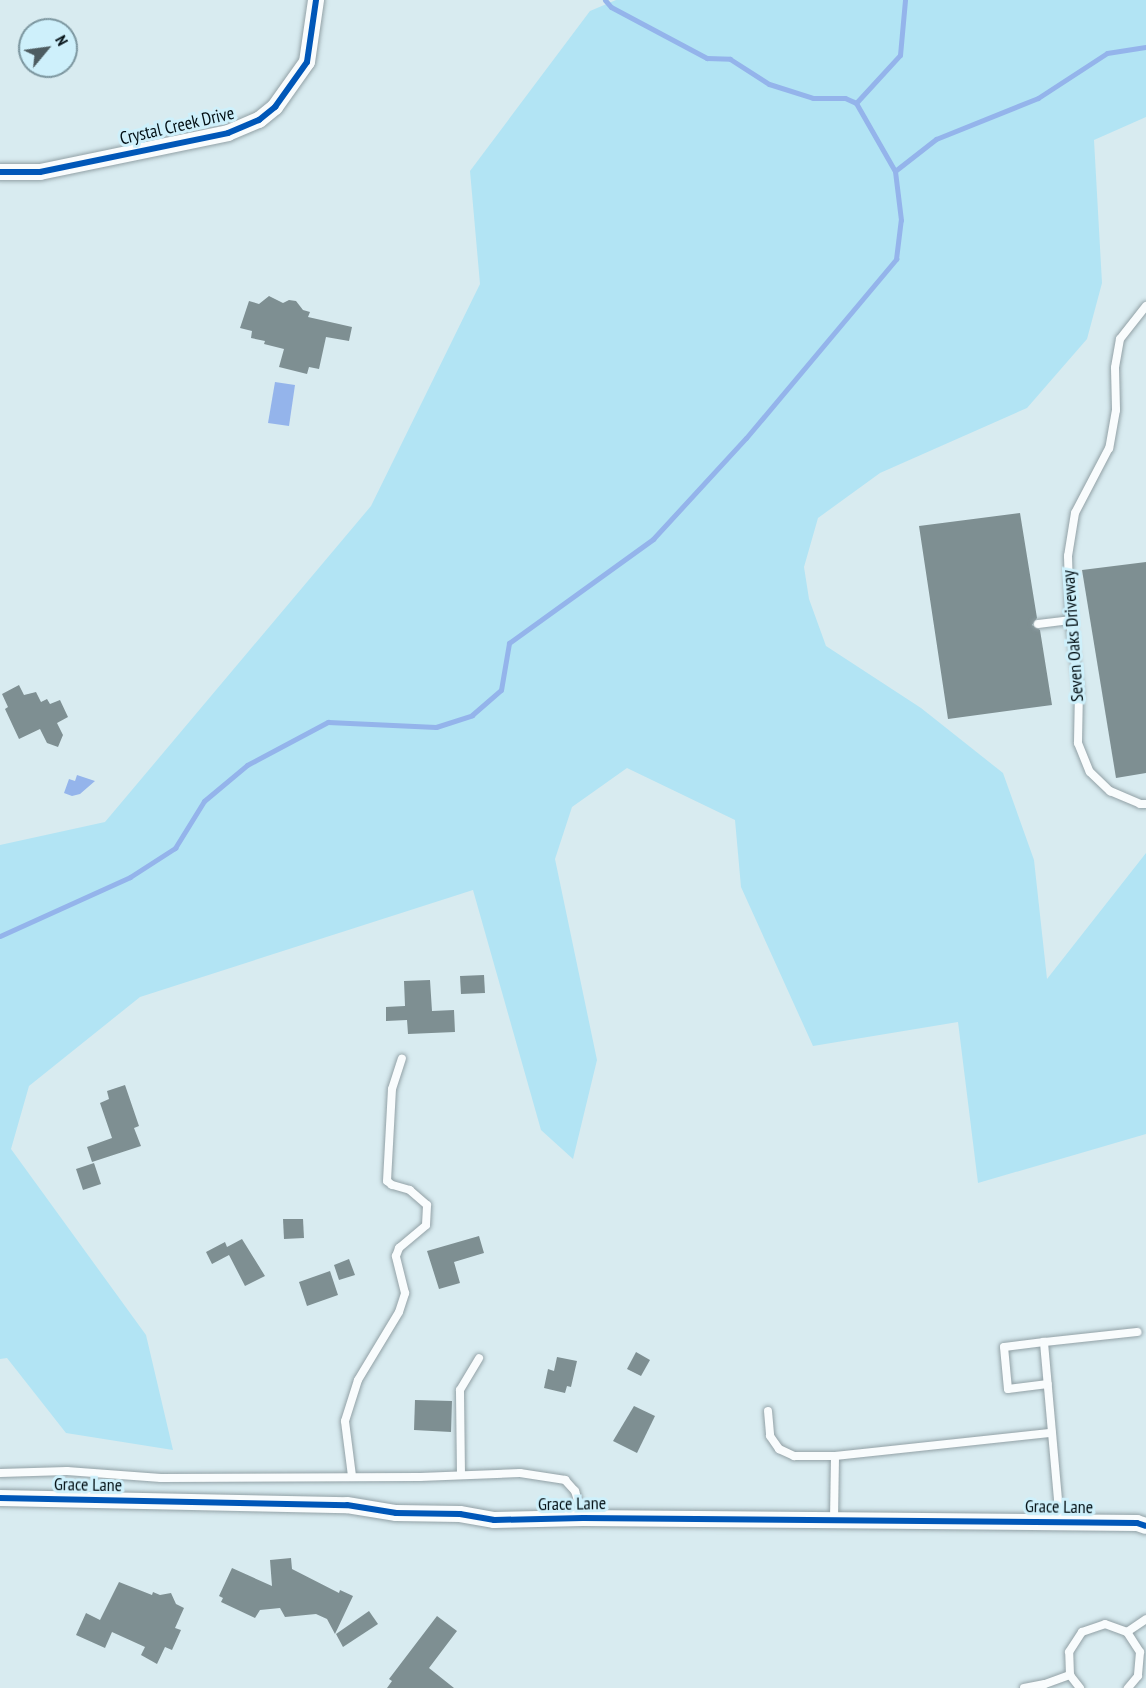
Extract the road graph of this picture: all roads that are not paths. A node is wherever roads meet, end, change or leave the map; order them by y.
1 (316, 0) edge
2 (0, 172) edge
3 (1146, 306) edge
4 (1070, 620) junction
5 (1038, 624) dead end
6 (1146, 804) edge
7 (402, 1059) dead end
8 (1137, 1332) dead end
9 (1044, 1342) junction
10 (479, 1359) dead end
11 (1048, 1384) junction
12 (768, 1411) dead end
13 (1052, 1433) junction
14 (835, 1456) junction
15 (0, 1473) edge
16 (461, 1475) junction
17 (352, 1476) junction
18 (0, 1498) edge
19 (584, 1518) junction
20 (834, 1520) junction
21 (1060, 1522) junction
22 (1146, 1526) edge
23 (1146, 1619) edge
24 (1127, 1632) junction
25 (1070, 1675) junction
26 (1142, 1676) edge
27 (1024, 1688) edge
28 (1080, 1688) edge
29 (1128, 1688) edge

1 - 2 street, Crystal Creek Drive
3 - 4 lane, Seven Oaks Driveway
4 - 5 lane
4 - 6 lane, Seven Oaks Driveway
7 - 17 lane
8 - 9 lane
9 - 11 lane
9 - 11 lane
10 - 16 lane
11 - 13 lane
12 - 14 lane
13 - 14 lane
13 - 21 lane
14 - 20 lane
15 - 17 lane
16 - 17 lane
16 - 19 lane
18 - 19 street, Grace Lane
19 - 20 street, Grace Lane
20 - 21 street, Grace Lane
21 - 22 street, Grace Lane
23 - 24 lane
24 - 25 lane
24 - 26 lane
25 - 27 lane
25 - 28 lane
26 - 29 lane

